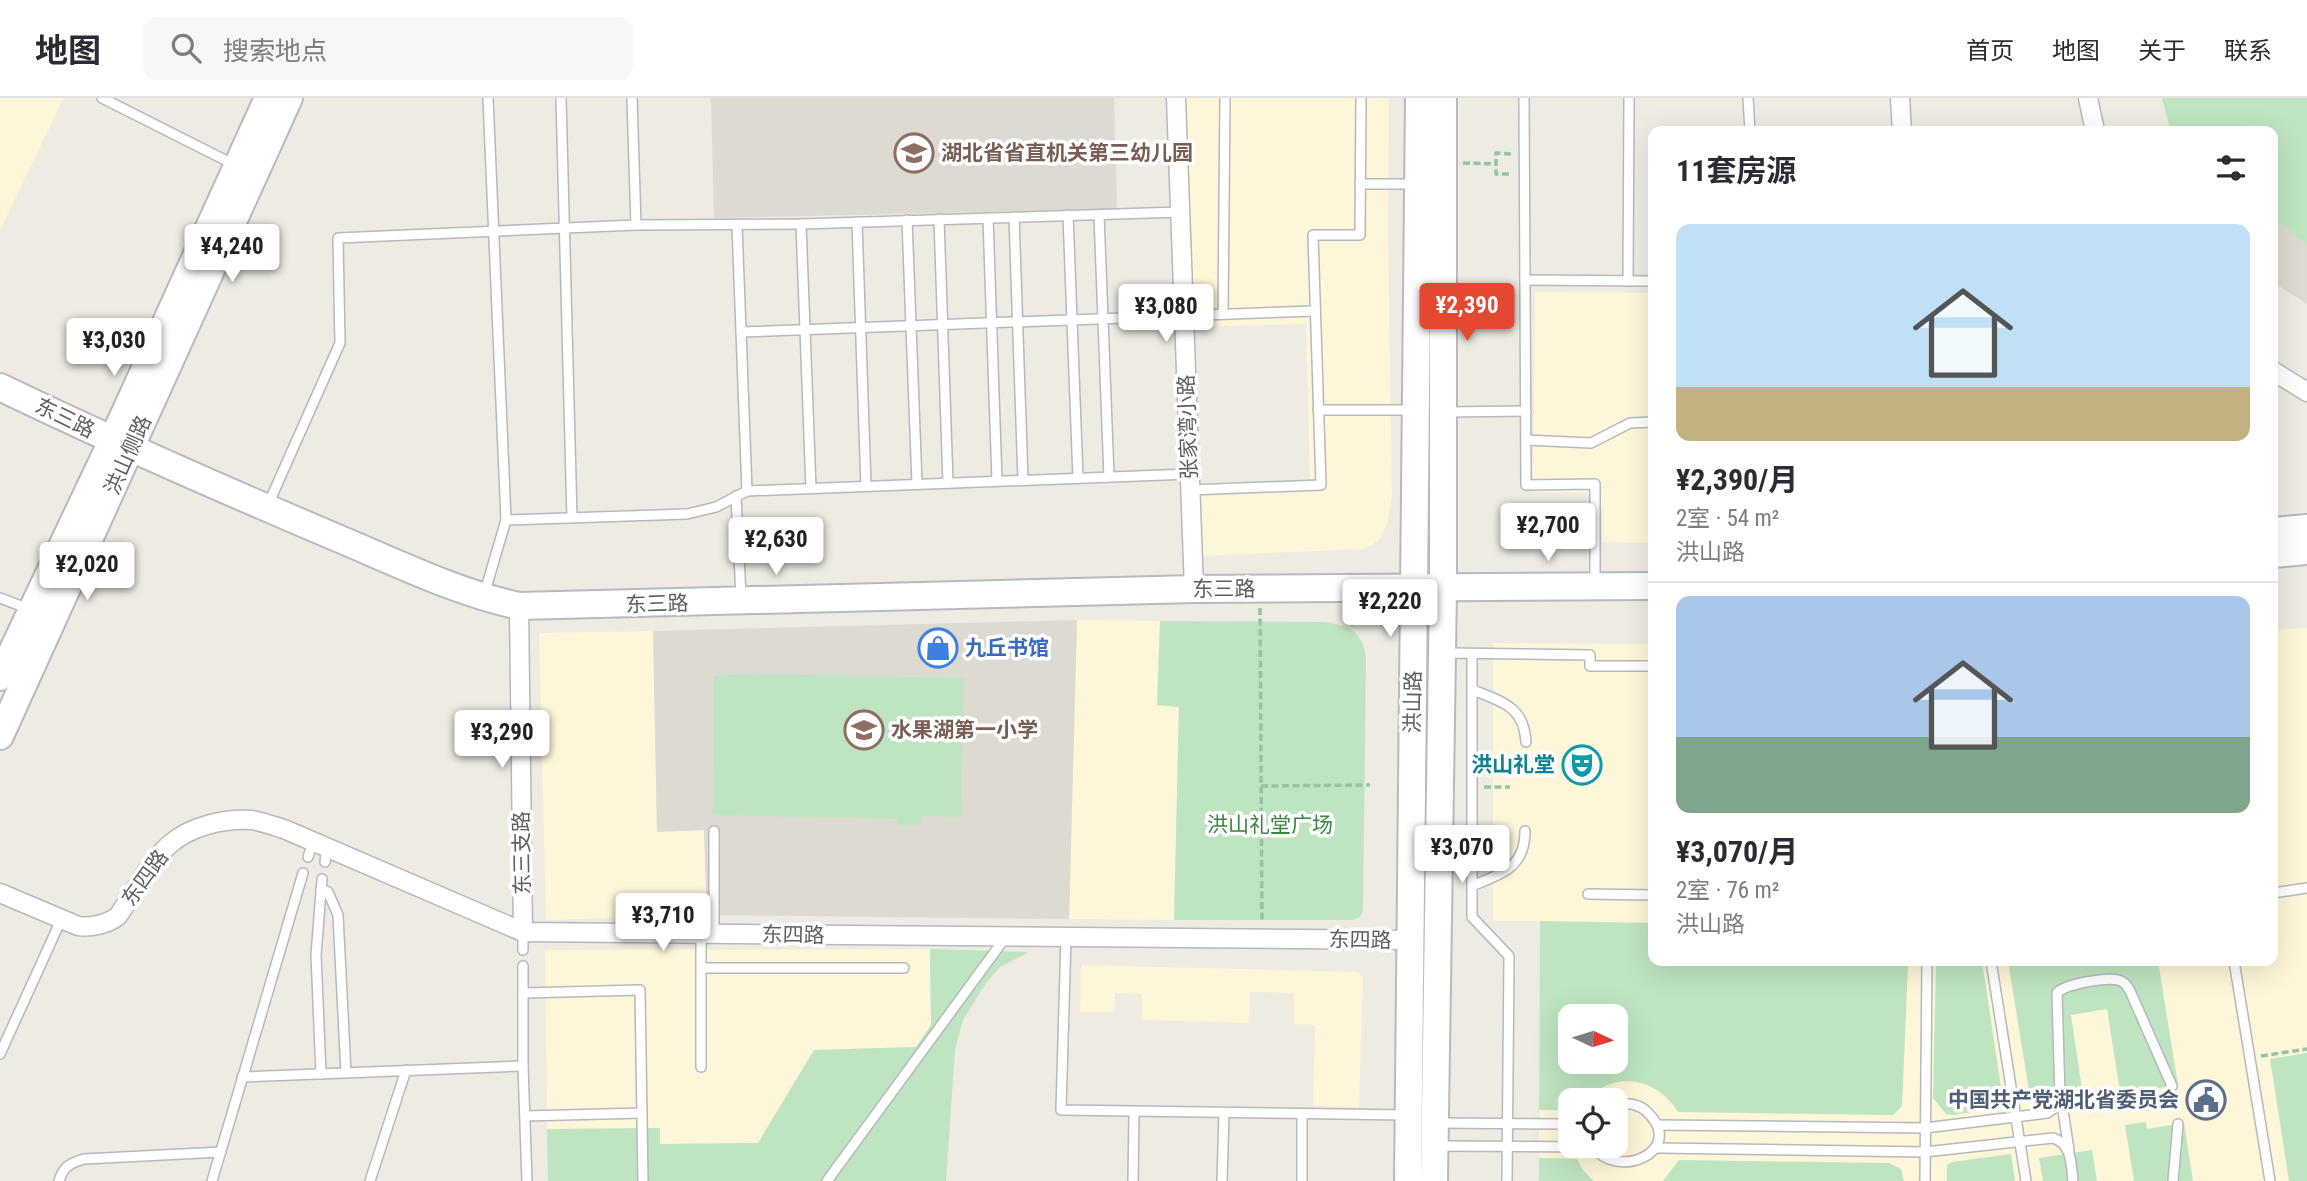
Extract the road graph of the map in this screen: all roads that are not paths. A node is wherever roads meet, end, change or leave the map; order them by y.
1 (102, 98) edge
2 (268, 98) edge
3 (289, 98) edge
4 (488, 98) edge
5 (561, 98) edge
6 (632, 98) edge
7 (1176, 98) edge
8 (1225, 98) edge
9 (1361, 98) edge
10 (1419, 98) edge
11 (1443, 98) edge
12 (1524, 98) edge
13 (1629, 98) edge
14 (1748, 98) edge
15 (1900, 98) edge
16 (2088, 98) edge
17 (1750, 126) edge
18 (1902, 126) edge
19 (2094, 126) edge
20 (237, 167) junction
21 (1360, 184) junction
22 (1419, 184) junction
23 (1180, 212) junction
24 (1068, 215) junction
25 (1099, 215) junction
26 (1014, 217) junction
27 (988, 218) junction
28 (939, 219) junction
29 (907, 220) junction
30 (857, 222) junction
31 (801, 224) junction
32 (636, 225) junction
33 (737, 225) junction
34 (565, 228) junction
35 (494, 231) junction
36 (1525, 280) junction
37 (1628, 281) junction
38 (1648, 281) edge
39 (1314, 311) junction
40 (1223, 314) junction
41 (1184, 316) junction
42 (1103, 318) junction
43 (1072, 320) junction
44 (1017, 322) junction
45 (992, 323) junction
46 (943, 325) junction
47 (911, 326) junction
48 (860, 328) junction
49 (805, 330) junction
50 (741, 332) junction
51 (2278, 373) edge
52 (0, 387) edge
53 (2307, 392) edge
54 (1318, 410) junction
55 (1430, 411) junction
56 (1525, 411) junction
57 (1648, 422) edge
58 (1526, 440) junction
59 (121, 445) junction
60 (1109, 477) junction
61 (1078, 478) junction
62 (1023, 480) junction
63 (997, 481) junction
64 (1190, 482) junction
65 (948, 483) junction
66 (917, 484) junction
67 (866, 486) junction
68 (811, 488) junction
69 (747, 491) junction
70 (736, 496) junction
71 (267, 508) junction
72 (572, 518) junction
73 (506, 520) junction
74 (2307, 528) edge
75 (2278, 531) edge
76 (2307, 551) edge
77 (2278, 554) edge
78 (1648, 586) edge
79 (1595, 587) junction
80 (1415, 588) junction
81 (1443, 588) junction
82 (1194, 589) junction
83 (0, 597) edge
84 (483, 598) junction
85 (741, 602) junction
86 (519, 606) junction
87 (31, 610) junction
88 (1441, 653) junction
89 (1472, 654) junction
90 (1648, 666) edge
91 (0, 677) edge
92 (1473, 690) junction
93 (0, 736) edge
94 (1526, 742) dead end
95 (715, 831) dead end
96 (1525, 831) dead end
97 (303, 873) dead end
98 (322, 879) dead end
99 (1472, 886) junction
100 (2307, 888) edge
101 (321, 889) junction
102 (0, 892) edge
103 (2278, 892) edge
104 (1588, 894) dead end
105 (1648, 895) edge
106 (61, 920) junction
107 (708, 934) junction
108 (1006, 937) junction
109 (1066, 937) junction
110 (1409, 940) junction
111 (523, 941) junction
112 (523, 966) dead end
113 (1927, 966) edge
114 (1992, 966) edge
115 (2235, 966) edge
116 (701, 968) junction
117 (904, 968) dead end
118 (523, 993) junction
119 (0, 1054) edge
120 (523, 1066) junction
121 (701, 1067) dead end
122 (406, 1070) junction
123 (346, 1073) junction
124 (321, 1074) junction
125 (242, 1077) junction
126 (2172, 1086) dead end
127 (2060, 1096) junction
128 (1628, 1105) edge
129 (1134, 1112) junction
130 (642, 1113) junction
131 (1224, 1113) junction
132 (1303, 1114) junction
133 (525, 1116) junction
134 (2016, 1117) junction
135 (1508, 1123) junction
136 (1558, 1124) edge
137 (2178, 1124) dead end
138 (1658, 1125) junction
139 (1408, 1128) junction
140 (1925, 1128) junction
141 (1434, 1134) junction
142 (2020, 1143) junction
143 (1508, 1146) junction
144 (1558, 1147) edge
145 (1658, 1148) junction
146 (220, 1152) junction
147 (1925, 1152) junction
148 (2069, 1152) junction
149 (1601, 1158) edge
150 (59, 1181) edge
151 (212, 1181) edge
152 (370, 1181) edge
153 (527, 1181) edge
154 (643, 1181) edge
155 (827, 1181) edge
156 (1133, 1181) edge
157 (1222, 1181) edge
158 (1302, 1181) edge
159 (1408, 1181) edge
160 (1434, 1181) edge
161 (1507, 1181) edge
162 (1925, 1181) edge
163 (2026, 1181) edge
164 (2073, 1181) edge
165 (2173, 1181) edge
166 (2270, 1181) edge

1 - 20 lane
2 - 20 main road, 洪山侧路
3 - 59 main road, 洪山侧路
4 - 35 lane
5 - 34 lane
6 - 32 lane
7 - 23 street, 张家湾小路
8 - 40 lane
9 - 21 lane
10 - 22 main road, 洪山路
11 - 55 main road, 洪山路
12 - 36 lane
13 - 37 lane
14 - 17 lane
15 - 18 street
16 - 19 street
20 - 59 main road, 洪山侧路
21 - 22 lane
21 - 39 lane
22 - 55 main road, 洪山路
23 - 25 lane
23 - 41 street, 张家湾小路
24 - 25 lane
24 - 26 lane
24 - 43 lane
25 - 42 lane
26 - 27 lane
26 - 44 lane
27 - 28 lane
27 - 45 lane
28 - 29 lane
28 - 46 lane
29 - 30 lane
29 - 47 lane
30 - 31 lane
30 - 48 lane
31 - 33 lane
31 - 49 lane
32 - 33 lane
32 - 34 lane
33 - 50 lane
34 - 35 lane
34 - 72 lane
35 - 71 lane
35 - 73 lane
36 - 37 lane
36 - 56 lane
37 - 38 lane
39 - 40 lane
39 - 54 lane
40 - 41 lane
41 - 42 lane
41 - 64 street, 张家湾小路
42 - 43 lane
42 - 60 lane
43 - 44 lane
43 - 61 lane
44 - 45 lane
44 - 62 lane
45 - 46 lane
45 - 63 lane
46 - 47 lane
46 - 65 lane
47 - 48 lane
47 - 66 lane
48 - 49 lane
48 - 67 lane
49 - 50 lane
49 - 68 lane
50 - 69 lane
51 - 53 street
52 - 59 main road, 东三路
54 - 55 lane
54 - 64 lane
55 - 56 lane
55 - 80 main road, 洪山路
55 - 81 main road, 洪山路
56 - 58 lane
57 - 58 lane
58 - 79 lane
59 - 71 main road, 东三路
59 - 87 main road, 洪山侧路
59 - 93 main road, 洪山侧路
60 - 61 lane
60 - 64 lane
61 - 62 lane
62 - 63 lane
63 - 65 lane
64 - 82 street, 张家湾小路
65 - 66 lane
66 - 67 lane
67 - 68 lane
68 - 69 lane
69 - 70 lane
70 - 72 lane
70 - 85 lane
71 - 84 main road, 东三路
72 - 73 lane
73 - 84 lane
74 - 75 main road
76 - 77 main road
78 - 79 main road, 东三路
79 - 81 main road, 东三路
80 - 81 main road, 东三路
80 - 82 main road, 东三路
80 - 110 main road, 洪山路
81 - 88 main road, 洪山路
82 - 85 main road, 东三路
83 - 87 lane
84 - 86 main road, 东三路
85 - 86 main road, 东三路
86 - 111 street, 东三支路
87 - 91 main road, 洪山侧路
88 - 89 lane
88 - 141 main road, 洪山路
89 - 90 lane
89 - 92 lane
92 - 94 lane
92 - 99 lane
95 - 107 lane
96 - 99 lane
97 - 125 lane
98 - 101 lane
99 - 135 lane
100 - 103 lane
101 - 123 lane
101 - 124 lane
102 - 106 street, 东四路
104 - 105 lane
106 - 111 street, 东四路
106 - 119 lane
107 - 108 street, 东四路
107 - 111 street, 东四路
107 - 116 lane
108 - 109 street, 东四路
108 - 155 lane
109 - 110 street, 东四路
109 - 129 lane
110 - 139 main road, 洪山路
112 - 118 lane
113 - 140 lane
114 - 134 lane
115 - 166 lane
116 - 117 lane
116 - 121 lane
118 - 120 lane
118 - 130 lane
120 - 122 lane
120 - 133 lane
122 - 123 lane
122 - 152 lane
123 - 124 lane
124 - 125 lane
125 - 146 lane
126 - 127 lane
127 - 134 lane
127 - 148 lane
128 - 138 lane
129 - 131 lane
129 - 156 lane
130 - 133 lane
130 - 154 lane
131 - 132 lane
131 - 157 lane
132 - 139 lane
132 - 158 lane
133 - 153 lane
134 - 140 lane
134 - 142 lane
135 - 136 lane
135 - 141 lane
135 - 143 lane
137 - 165 lane
138 - 140 lane
138 - 145 lane
139 - 141 lane
139 - 141 lane
139 - 159 main road, 洪山路
140 - 147 lane
141 - 143 lane
141 - 160 main road, 洪山路
142 - 147 lane
142 - 148 lane
142 - 163 lane
143 - 144 lane
143 - 161 lane
145 - 147 lane
145 - 149 lane
146 - 150 lane
146 - 151 lane
147 - 162 lane
148 - 164 lane

